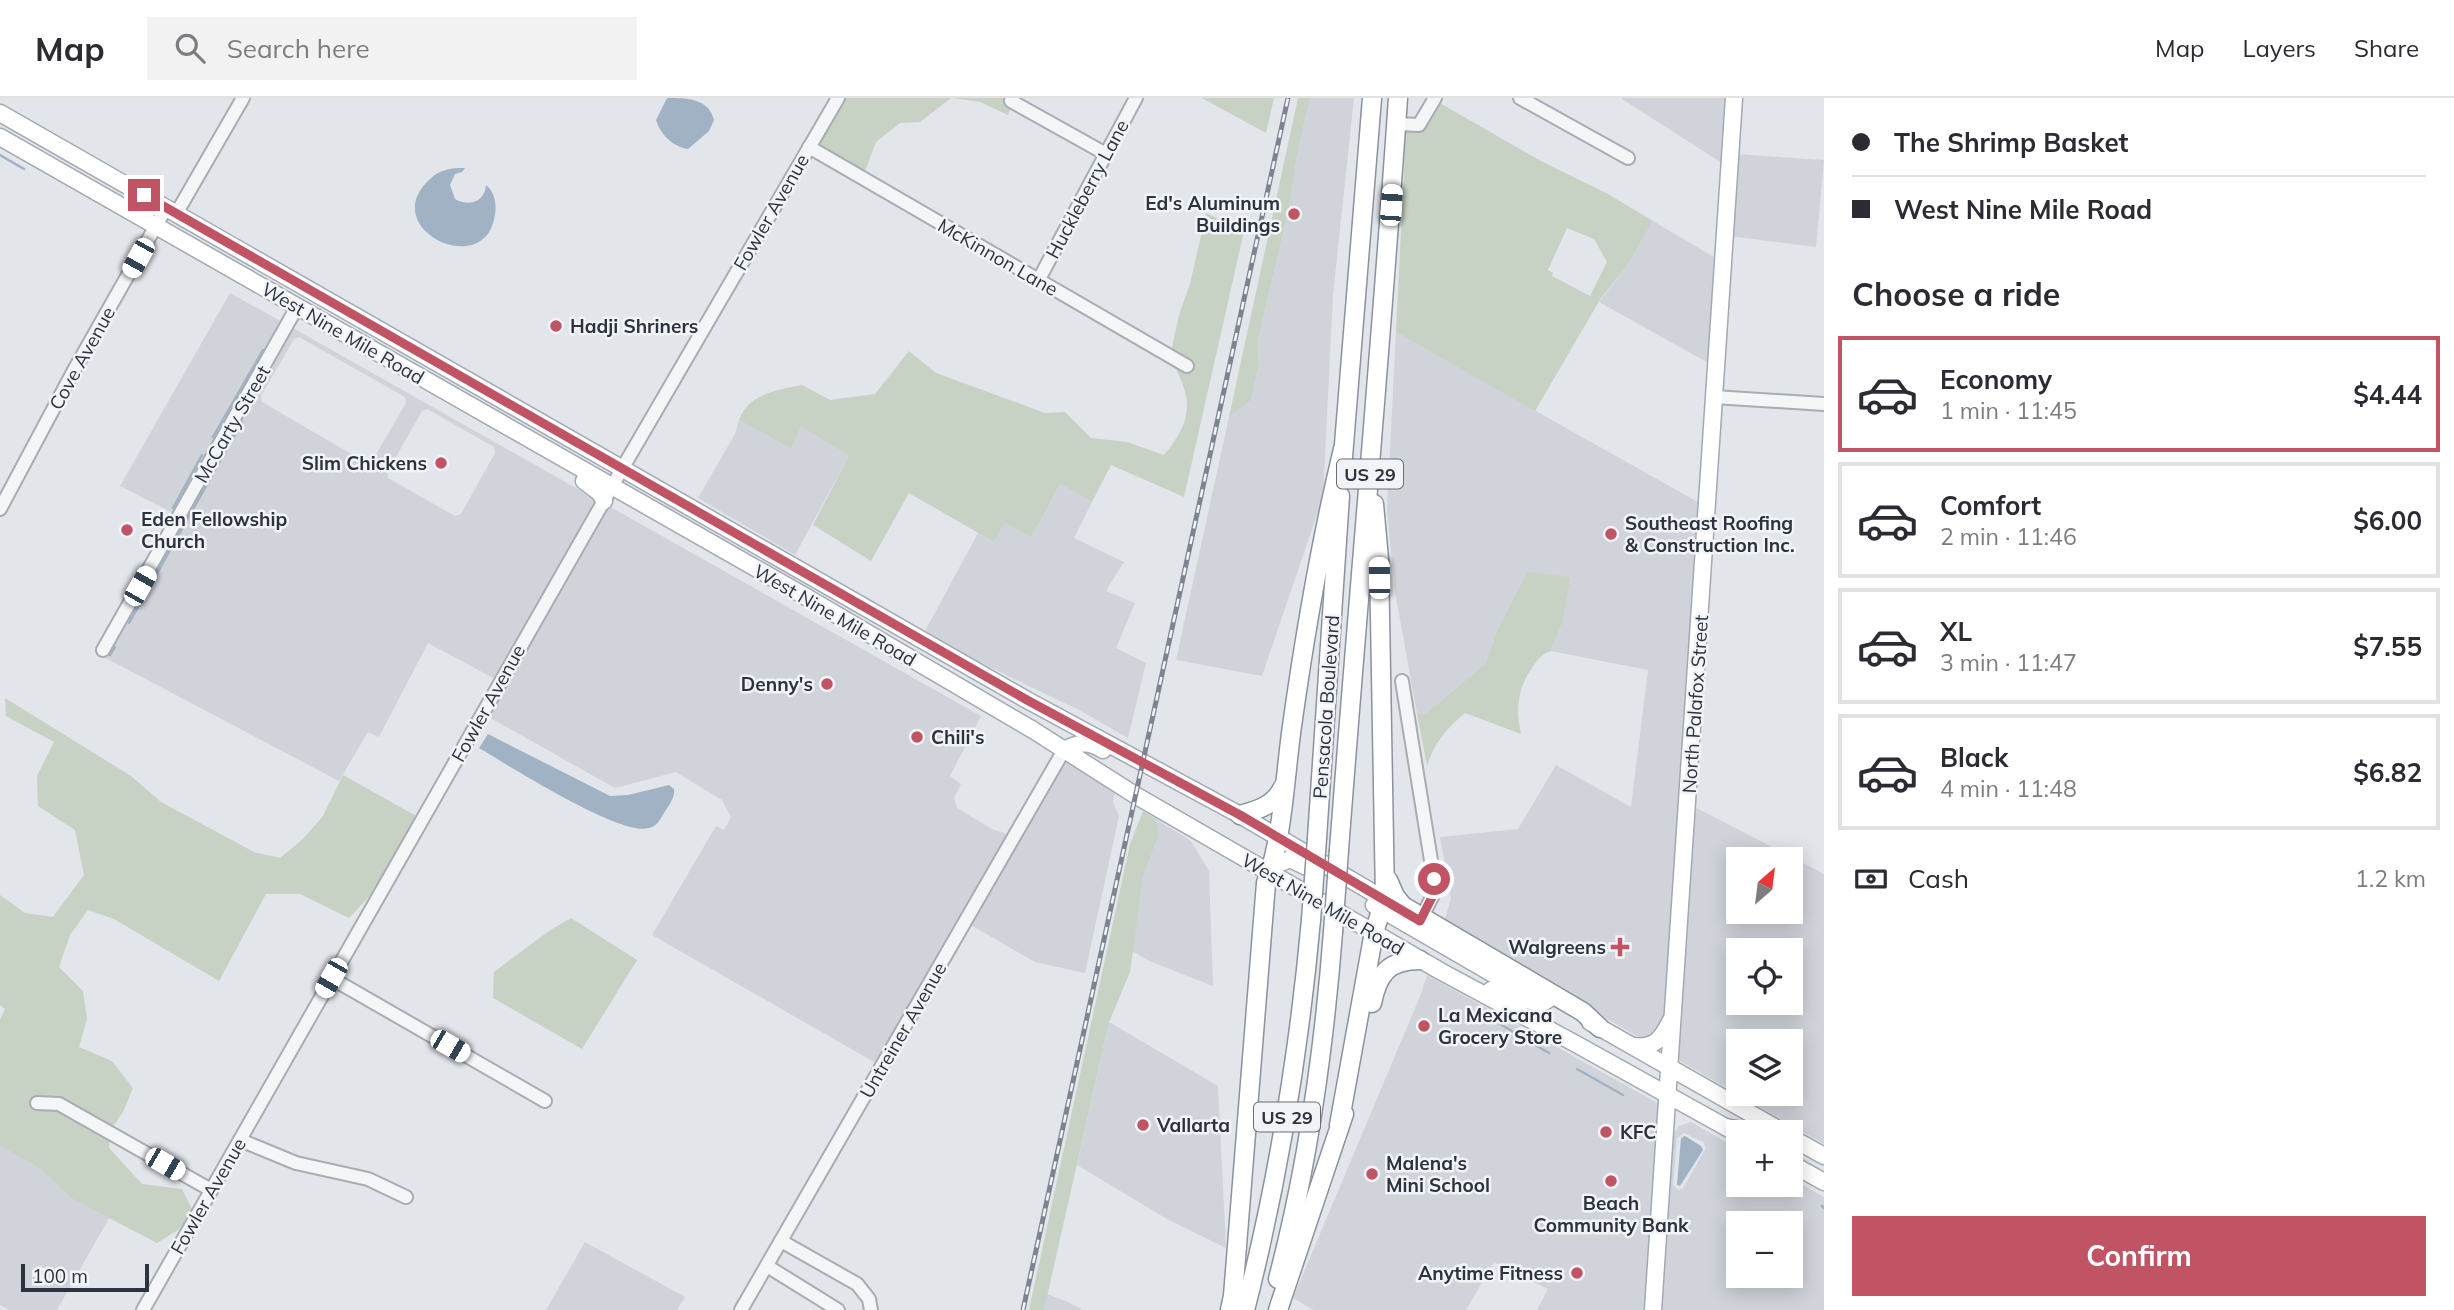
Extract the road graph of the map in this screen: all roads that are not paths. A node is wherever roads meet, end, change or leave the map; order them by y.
1 (243, 98) edge
2 (838, 98) edge
3 (1136, 98) edge
4 (1372, 98) edge
5 (1398, 98) edge
6 (1435, 98) edge
7 (1520, 98) edge
8 (1734, 98) edge
9 (1011, 101) dead end
10 (0, 113) edge
11 (1396, 124) junction
12 (2, 137) edge
13 (809, 148) junction
14 (1106, 154) junction
15 (1628, 159) dead end
16 (171, 211) junction
17 (156, 226) junction
18 (1359, 265) junction
19 (1038, 281) junction
20 (333, 303) junction
21 (297, 307) junction
22 (1186, 366) dead end
23 (1380, 368) junction
24 (444, 391) junction
25 (1714, 397) junction
26 (1824, 404) edge
27 (1343, 449) junction
28 (1371, 464) junction
29 (621, 469) junction
30 (4, 494) edge
31 (608, 494) junction
32 (0, 509) edge
33 (853, 601) junction
34 (103, 650) dead end
35 (1402, 681) dead end
36 (968, 693) junction
37 (1073, 724) junction
38 (1064, 750) junction
39 (1134, 759) junction
40 (1285, 780) junction
41 (1240, 815) junction
42 (1276, 837) junction
43 (1273, 867) junction
44 (1386, 875) junction
45 (1382, 905) junction
46 (1421, 919) junction
47 (1374, 932) junction
48 (1420, 960) junction
49 (1442, 972) junction
50 (331, 978) junction
51 (1532, 989) junction
52 (1491, 990) junction
53 (1549, 999) junction
54 (1673, 1018) junction
55 (1600, 1028) junction
56 (1631, 1046) junction
57 (1670, 1068) junction
58 (1668, 1097) junction
59 (545, 1101) dead end
60 (37, 1103) dead end
61 (1705, 1117) junction
62 (1746, 1120) edge
63 (1762, 1120) edge
64 (1339, 1125) junction
65 (1726, 1128) edge
66 (1664, 1139) junction
67 (240, 1140) junction
68 (1803, 1145) edge
69 (1803, 1152) edge
70 (1823, 1158) edge
71 (1803, 1160) edge
72 (1803, 1170) edge
73 (1824, 1182) edge
74 (211, 1190) junction
75 (407, 1198) dead end
76 (781, 1241) junction
77 (766, 1266) junction
78 (143, 1310) edge
79 (741, 1310) edge
80 (838, 1310) edge
81 (871, 1310) edge
82 (1230, 1310) edge
83 (1245, 1310) edge
84 (1270, 1310) edge
85 (1279, 1310) edge
86 (1653, 1310) edge

1 - 16 street, Cove Avenue
2 - 13 street, Fowler Avenue
3 - 14 street, Huckleberry Lane
4 - 18 highway, Pensacola Boulevard / US 29
5 - 11 highway, Pensacola Boulevard / US 29
6 - 11 street
7 - 15 street
8 - 25 main road, North Palafox Street
9 - 14 street
10 - 16 main road, West Nine Mile Road
11 - 23 highway, Pensacola Boulevard / US 29
12 - 16 main road
12 - 17 main road, West Nine Mile Road
13 - 19 street, McKinnon Lane
13 - 29 street, Fowler Avenue
14 - 19 street, Huckleberry Lane
16 - 17 street, Cove Avenue
16 - 20 main road, West Nine Mile Road
17 - 20 main road
17 - 21 main road, West Nine Mile Road
17 - 30 street, Cove Avenue
18 - 23 highway
18 - 27 highway, Pensacola Boulevard / US 29
19 - 22 street, McKinnon Lane
20 - 29 main road, West Nine Mile Road
21 - 24 main road, West Nine Mile Road
21 - 34 street, McCarty Street
23 - 28 highway, Pensacola Boulevard / US 29
24 - 29 main road
24 - 31 main road, West Nine Mile Road
25 - 26 street
25 - 54 main road, North Palafox Street
27 - 40 highway
27 - 83 highway, Pensacola Boulevard / US 29, bridge
28 - 44 highway
28 - 84 highway, Pensacola Boulevard / US 29, bridge
29 - 31 street, Fowler Avenue
29 - 33 main road, West Nine Mile Road
30 - 32 street, Cove Avenue
31 - 33 main road
31 - 36 main road, West Nine Mile Road
31 - 50 street, Fowler Avenue
33 - 37 main road, West Nine Mile Road
35 - 46 street
36 - 37 main road
36 - 38 main road, West Nine Mile Road
37 - 39 main road, West Nine Mile Road
38 - 39 main road
38 - 43 main road, West Nine Mile Road
38 - 76 street, Untreiner Avenue
39 - 41 main road, West Nine Mile Road
40 - 41 highway
40 - 42 highway
41 - 42 main road, West Nine Mile Road
42 - 43 highway
42 - 45 main road, West Nine Mile Road
43 - 45 main road
43 - 47 main road, West Nine Mile Road
43 - 82 highway
44 - 45 highway
44 - 46 highway
45 - 46 main road, West Nine Mile Road
45 - 47 highway
45 - 51 main road
46 - 51 main road, West Nine Mile Road
46 - 55 highway
47 - 48 main road, West Nine Mile Road
47 - 64 highway
48 - 49 main road, West Nine Mile Road
48 - 64 highway
49 - 52 main road
49 - 58 main road, West Nine Mile Road
50 - 59 street
50 - 67 street, Fowler Avenue
51 - 53 main road, West Nine Mile Road
52 - 53 main road
52 - 57 main road
53 - 55 main road, West Nine Mile Road
54 - 56 main road
54 - 57 main road, North Palafox Street
55 - 56 main road, West Nine Mile Road
56 - 57 main road, West Nine Mile Road
57 - 58 main road, North Palafox Street
57 - 63 main road, West Nine Mile Road
58 - 61 main road, West Nine Mile Road
58 - 62 main road
58 - 66 main road, North Palafox Street
60 - 74 street
61 - 65 main road, West Nine Mile Road
61 - 66 main road
64 - 85 highway
66 - 86 main road, North Palafox Street
67 - 74 street, Fowler Avenue
67 - 75 street
68 - 70 main road
69 - 70 main road
70 - 71 main road
72 - 73 main road
74 - 78 street, Fowler Avenue
76 - 77 street, Untreiner Avenue
76 - 81 street
77 - 79 street, Untreiner Avenue
77 - 80 street

